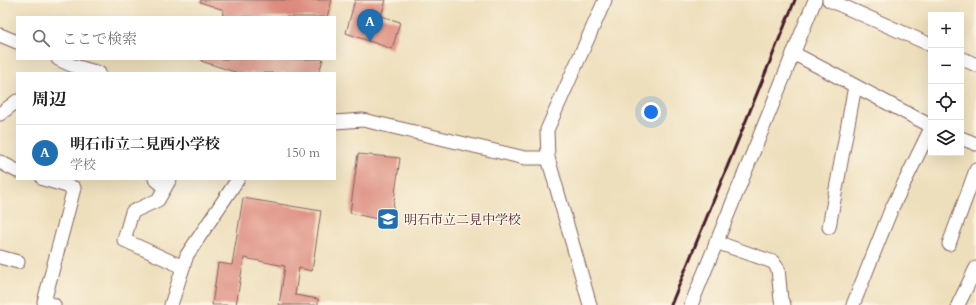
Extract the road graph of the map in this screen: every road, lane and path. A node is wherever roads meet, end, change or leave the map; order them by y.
1 (605, 0) edge
2 (815, 0) edge
3 (829, 0) edge
4 (0, 35) edge
5 (16, 42) edge
6 (928, 44) edge
7 (793, 53) junction
8 (964, 59) edge
9 (60, 60) edge
10 (976, 65) edge
11 (96, 72) edge
12 (855, 86) junction
13 (16, 102) edge
14 (0, 114) edge
15 (336, 122) edge
16 (928, 125) edge
17 (928, 133) edge
18 (964, 139) edge
19 (975, 142) edge
20 (548, 158) junction
21 (0, 162) edge
22 (16, 170) edge
23 (976, 170) edge
24 (46, 180) edge
25 (237, 180) edge
26 (163, 182) edge
27 (829, 227) dead end
28 (716, 242) junction
29 (949, 244) dead end
30 (0, 257) edge
31 (18, 262) dead end
32 (183, 267) junction
33 (976, 268) edge
34 (54, 305) edge
35 (171, 305) edge
36 (590, 305) edge
37 (691, 305) edge
38 (784, 305) edge
39 (853, 305) edge
40 (958, 305) edge

1 - 20 street
2 - 7 street
3 - 6 street
4 - 5 street
7 - 12 street
7 - 28 street
8 - 10 street
9 - 11 street
12 - 16 street
12 - 27 street
13 - 14 street
15 - 20 street
17 - 39 street
18 - 19 street
20 - 36 street
21 - 22 street
23 - 29 street
24 - 34 street
25 - 32 street
26 - 32 street
28 - 37 street
28 - 38 street
30 - 31 street
32 - 35 street
33 - 40 street

